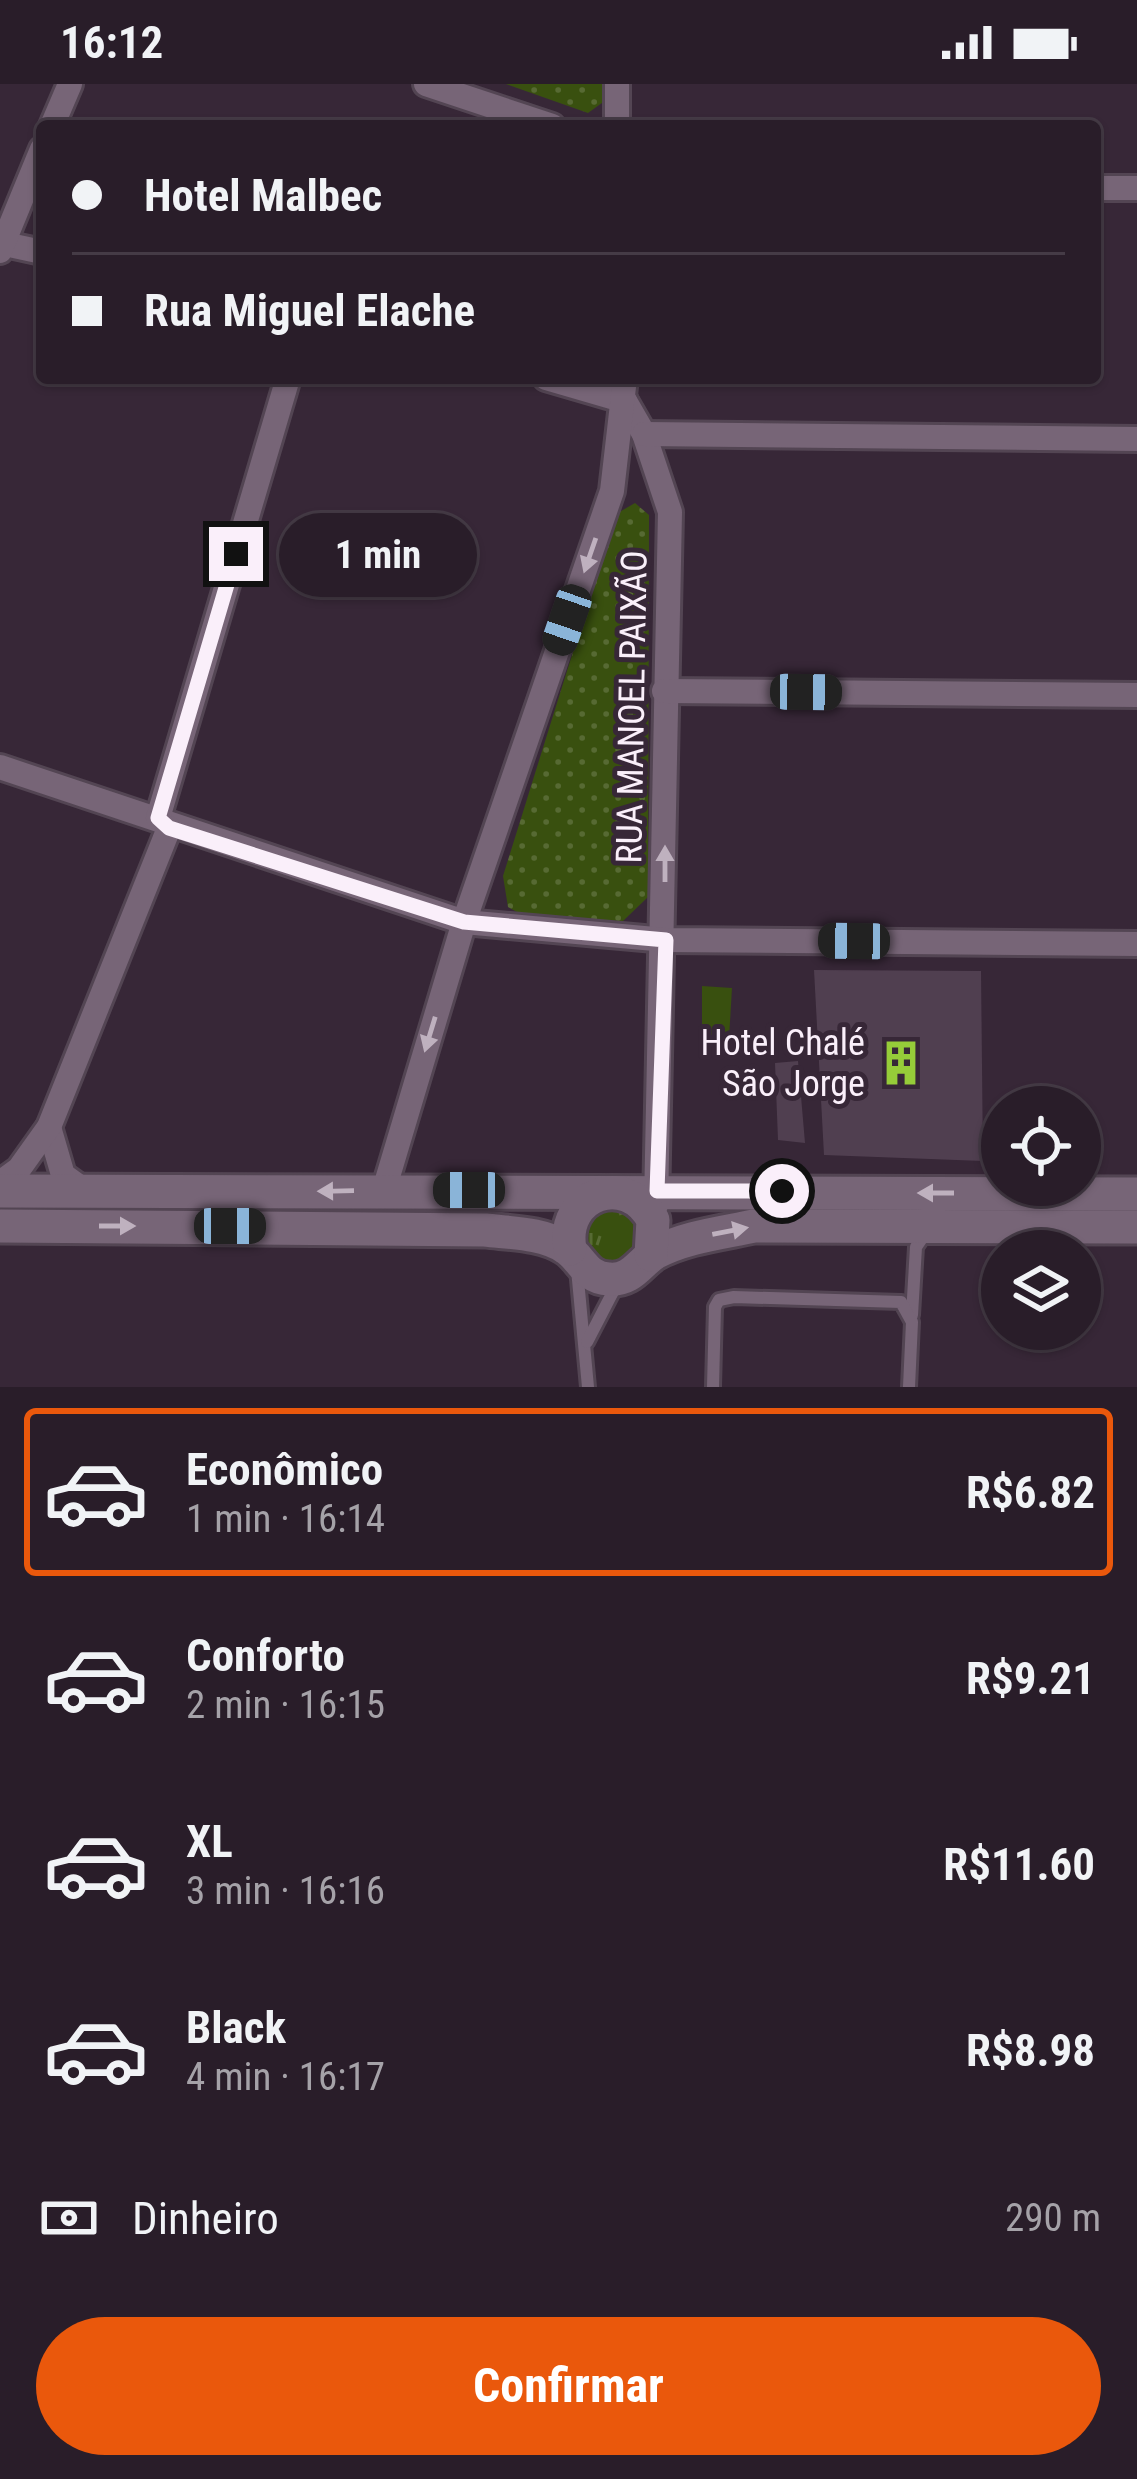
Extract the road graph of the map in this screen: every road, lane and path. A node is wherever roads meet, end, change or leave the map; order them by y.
1 (70, 84) edge
2 (426, 84) edge
3 (617, 84) edge
4 (55, 120) edge
5 (534, 120) edge
6 (617, 120) edge
7 (36, 163) edge
8 (1101, 188) edge
9 (1137, 188) edge
10 (1, 246) edge
11 (36, 251) edge
12 (286, 384) edge
13 (589, 384) edge
14 (625, 389) edge
15 (644, 434) junction
16 (693, 439) junction
17 (1137, 440) edge
18 (612, 491) junction
19 (670, 512) junction
20 (664, 691) junction
21 (1137, 695) edge
22 (0, 767) edge
23 (164, 823) junction
24 (464, 922) junction
25 (666, 940) junction
26 (1137, 944) edge
27 (49, 1127) junction
28 (0, 1187) edge
29 (384, 1190) junction
30 (607, 1191) junction
31 (657, 1191) junction
32 (88, 1193) junction
33 (1137, 1194) edge
34 (0, 1226) edge
35 (932, 1226) junction
36 (1137, 1227) edge
37 (654, 1244) junction
38 (573, 1255) junction
39 (622, 1278) junction
40 (911, 1322) junction
41 (586, 1343) junction
42 (588, 1387) edge
43 (713, 1387) edge
44 (909, 1387) edge

1 - 4 street
2 - 5 street
3 - 6 street
7 - 10 street
8 - 9 street
10 - 11 street
12 - 23 street
13 - 14 street
14 - 15 street, RUA MANOEL PAIXÃO
14 - 18 street
15 - 16 street
15 - 19 street, RUA MANOEL PAIXÃO
16 - 17 street
16 - 19 street, RUA MANOEL PAIXÃO
18 - 19 street, RUA MANOEL PAIXÃO
18 -> 24 street
19 - 20 street, RUA MANOEL PAIXÃO
20 - 21 street
25 -> 20 street, RUA MANOEL PAIXÃO
22 - 23 street
23 - 24 street
23 - 27 street
24 - 25 street
24 -> 29 street
25 - 26 street
25 - 31 street, RUA MANOEL PAIXÃO
27 - 28 street
27 - 32 street
28 - 32 main road
29 - 30 main road
29 -> 32 main road
30 - 31 main road
30 - 37 main road
30 - 38 main road
33 -> 31 main road
31 - 37 street, RUA MANOEL PAIXÃO
34 -> 38 main road
35 - 36 main road
37 -> 35 main road
35 - 40 lane
37 - 39 main road
38 - 39 main road
38 - 41 lane
39 - 41 lane
40 - 43 lane
40 - 44 lane
41 - 42 lane

